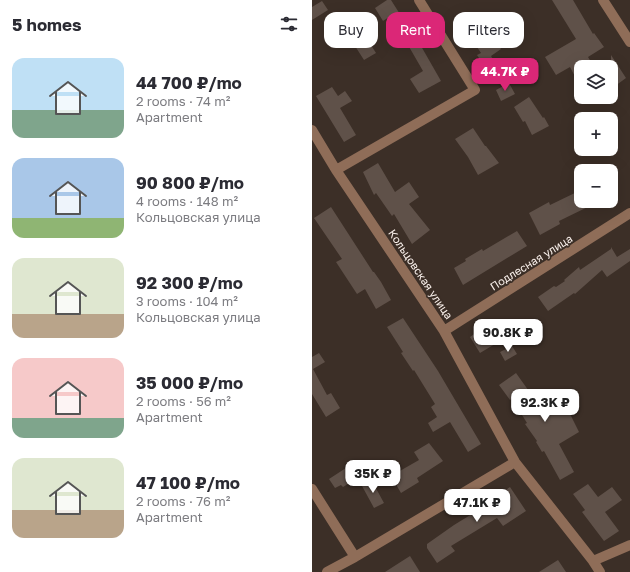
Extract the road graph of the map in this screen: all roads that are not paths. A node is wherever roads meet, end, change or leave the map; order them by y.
1 (419, 0) edge
2 (603, 0) edge
3 (630, 42) edge
4 (312, 130) edge
5 (336, 170) junction
6 (630, 213) edge
7 (444, 331) junction
8 (515, 462) junction
9 (312, 489) edge
10 (630, 545) edge
11 (355, 557) junction
12 (593, 561) junction
13 (327, 572) edge
14 (600, 572) edge

1 - 5 street
2 - 3 street
4 - 5 street, Кольцовская улица
5 - 7 street, Кольцовская улица
6 - 7 street, Подлесная улица
7 - 8 street, Кольцовская улица
8 - 11 street
8 - 12 street, Кольцовская улица
9 - 11 street
10 - 12 street
11 - 13 street
12 - 14 street, Кольцовская улица

